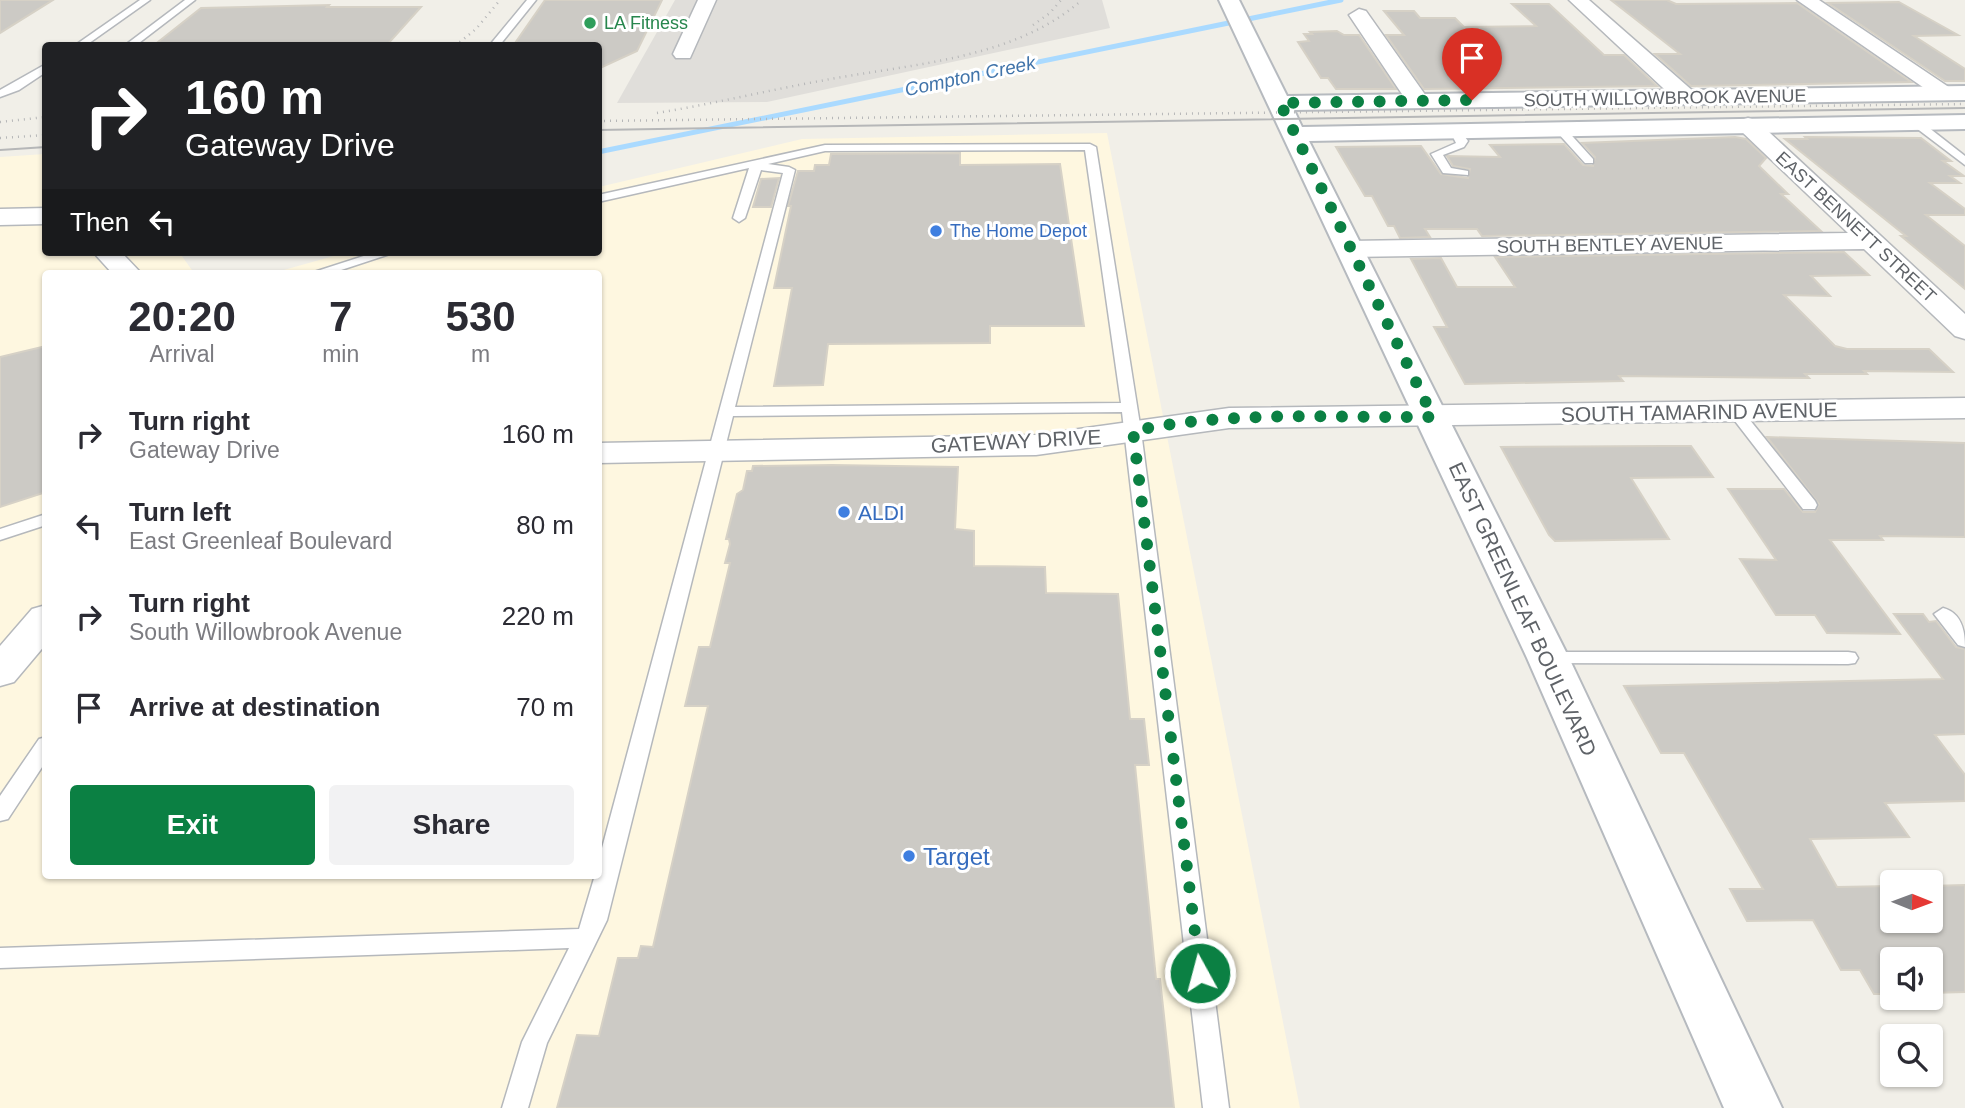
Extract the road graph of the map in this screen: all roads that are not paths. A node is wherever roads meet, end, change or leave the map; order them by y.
1 (146, 0) edge
2 (191, 0) edge
3 (532, 0) edge
4 (707, 0) edge
5 (1578, 0) edge
6 (1806, 0) edge
7 (1235, 13) edge
8 (1359, 15) dead end
9 (84, 42) edge
10 (133, 42) edge
11 (496, 42) edge
12 (684, 54) dead end
13 (42, 70) edge
14 (0, 94) edge
15 (1956, 94) edge
16 (1686, 97) junction
17 (1418, 101) junction
18 (1286, 117) junction
19 (1915, 122) junction
20 (1965, 122) edge
21 (1748, 125) junction
22 (1560, 129) junction
23 (1455, 131) junction
24 (1589, 161) dead end
25 (1965, 162) edge
26 (753, 165) junction
27 (1464, 173) dead end
28 (602, 198) edge
29 (42, 216) edge
30 (0, 217) edge
31 (739, 218) dead end
32 (1871, 241) junction
33 (1349, 249) junction
34 (110, 256) edge
35 (376, 256) edge
36 (124, 270) edge
37 (328, 270) edge
38 (1965, 330) edge
39 (1965, 408) edge
40 (726, 412) junction
41 (1736, 412) junction
42 (1433, 417) junction
43 (1131, 419) junction
44 (716, 451) junction
45 (602, 453) edge
46 (1810, 505) dead end
47 (42, 521) edge
48 (0, 535) edge
49 (1965, 614) edge
50 (42, 623) edge
51 (1965, 641) edge
52 (1548, 658) junction
53 (1847, 658) dead end
54 (0, 672) edge
55 (42, 750) edge
56 (0, 813) edge
57 (586, 938) junction
58 (0, 958) edge
59 (515, 1108) edge
60 (1216, 1108) edge
61 (1752, 1108) edge

1 - 9 lane
2 - 10 lane
3 - 11 lane
4 - 12 street
5 - 16 street
6 - 15 street
7 - 18 street, EAST GREENLEAF BOULEVARD
8 - 17 street
13 - 14 lane
15 - 16 street, SOUTH WILLOWBROOK AVENUE
16 - 17 street, SOUTH WILLOWBROOK AVENUE
17 - 18 street, SOUTH WILLOWBROOK AVENUE
18 - 23 street, SOUTH WILLOWBROOK AVENUE
18 - 33 street, EAST GREENLEAF BOULEVARD
19 - 20 street, SOUTH WILLOWBROOK AVENUE
19 - 21 street, SOUTH WILLOWBROOK AVENUE
19 - 25 lane
21 - 22 street, SOUTH WILLOWBROOK AVENUE
21 - 32 street, EAST BENNETT STREET
22 - 23 street, SOUTH WILLOWBROOK AVENUE
22 - 24 lane
23 - 27 lane
26 - 28 lane
26 - 31 lane
26 - 40 lane
26 - 43 lane
29 - 30 street
32 - 33 street, SOUTH BENTLEY AVENUE
32 - 38 street, EAST BENNETT STREET
33 - 42 street, EAST GREENLEAF BOULEVARD
34 - 36 street
35 - 37 lane
39 - 41 street, SOUTH TAMARIND AVENUE
40 - 43 lane
40 - 44 lane
41 - 42 street, SOUTH TAMARIND AVENUE
41 - 46 lane
42 - 43 street, GATEWAY DRIVE
42 - 52 street, EAST GREENLEAF BOULEVARD
43 - 44 street, GATEWAY DRIVE
43 - 60 lane
44 - 45 street, GATEWAY DRIVE
44 - 57 lane
47 - 48 lane
49 - 51 lane
50 - 54 street
52 - 53 lane
52 - 61 street, EAST GREENLEAF BOULEVARD
55 - 56 lane
57 - 58 lane
57 - 59 lane

